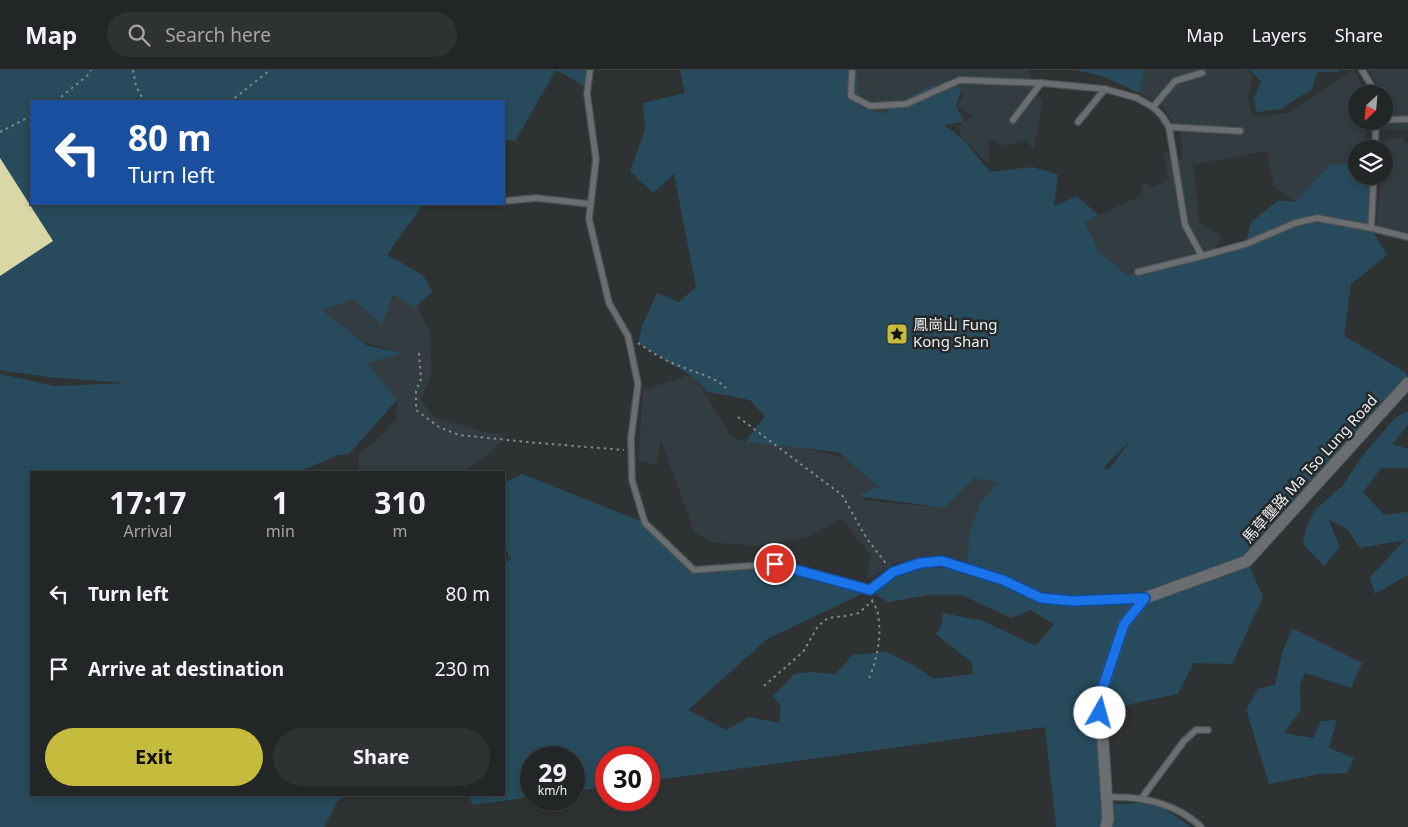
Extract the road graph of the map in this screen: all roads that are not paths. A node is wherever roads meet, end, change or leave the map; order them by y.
1 (590, 70) edge
2 (852, 70) edge
3 (1362, 70) edge
4 (1202, 73) dead end
5 (1041, 83) junction
6 (1371, 85) edge
7 (1105, 89) junction
8 (1153, 107) junction
9 (1408, 119) edge
10 (1014, 120) dead end
11 (1393, 120) edge
12 (1078, 122) dead end
13 (1169, 127) junction
14 (1240, 131) dead end
15 (1373, 185) edge
16 (505, 201) edge
17 (590, 204) junction
18 (1371, 228) junction
19 (1408, 237) edge
20 (1202, 256) junction
21 (1138, 272) dead end
22 (1408, 383) edge
23 (1145, 598) junction
24 (1208, 730) dead end
25 (1106, 797) junction
26 (1141, 798) junction
27 (1106, 827) edge
28 (1201, 827) edge

1 - 17 lane
2 - 5 lane
3 - 6 lane
4 - 8 lane
5 - 7 lane
5 - 10 lane
7 - 8 lane
7 - 12 lane
8 - 13 lane
9 - 11 lane
13 - 14 lane
13 - 20 lane
15 - 18 lane
16 - 17 lane
17 - 23 lane
18 - 19 lane
18 - 20 lane
20 - 21 lane
22 - 23 street, 馬草壟路 Ma Tso Lung Road
23 - 25 street
24 - 26 lane
25 - 26 lane
25 - 27 street
26 - 28 lane

